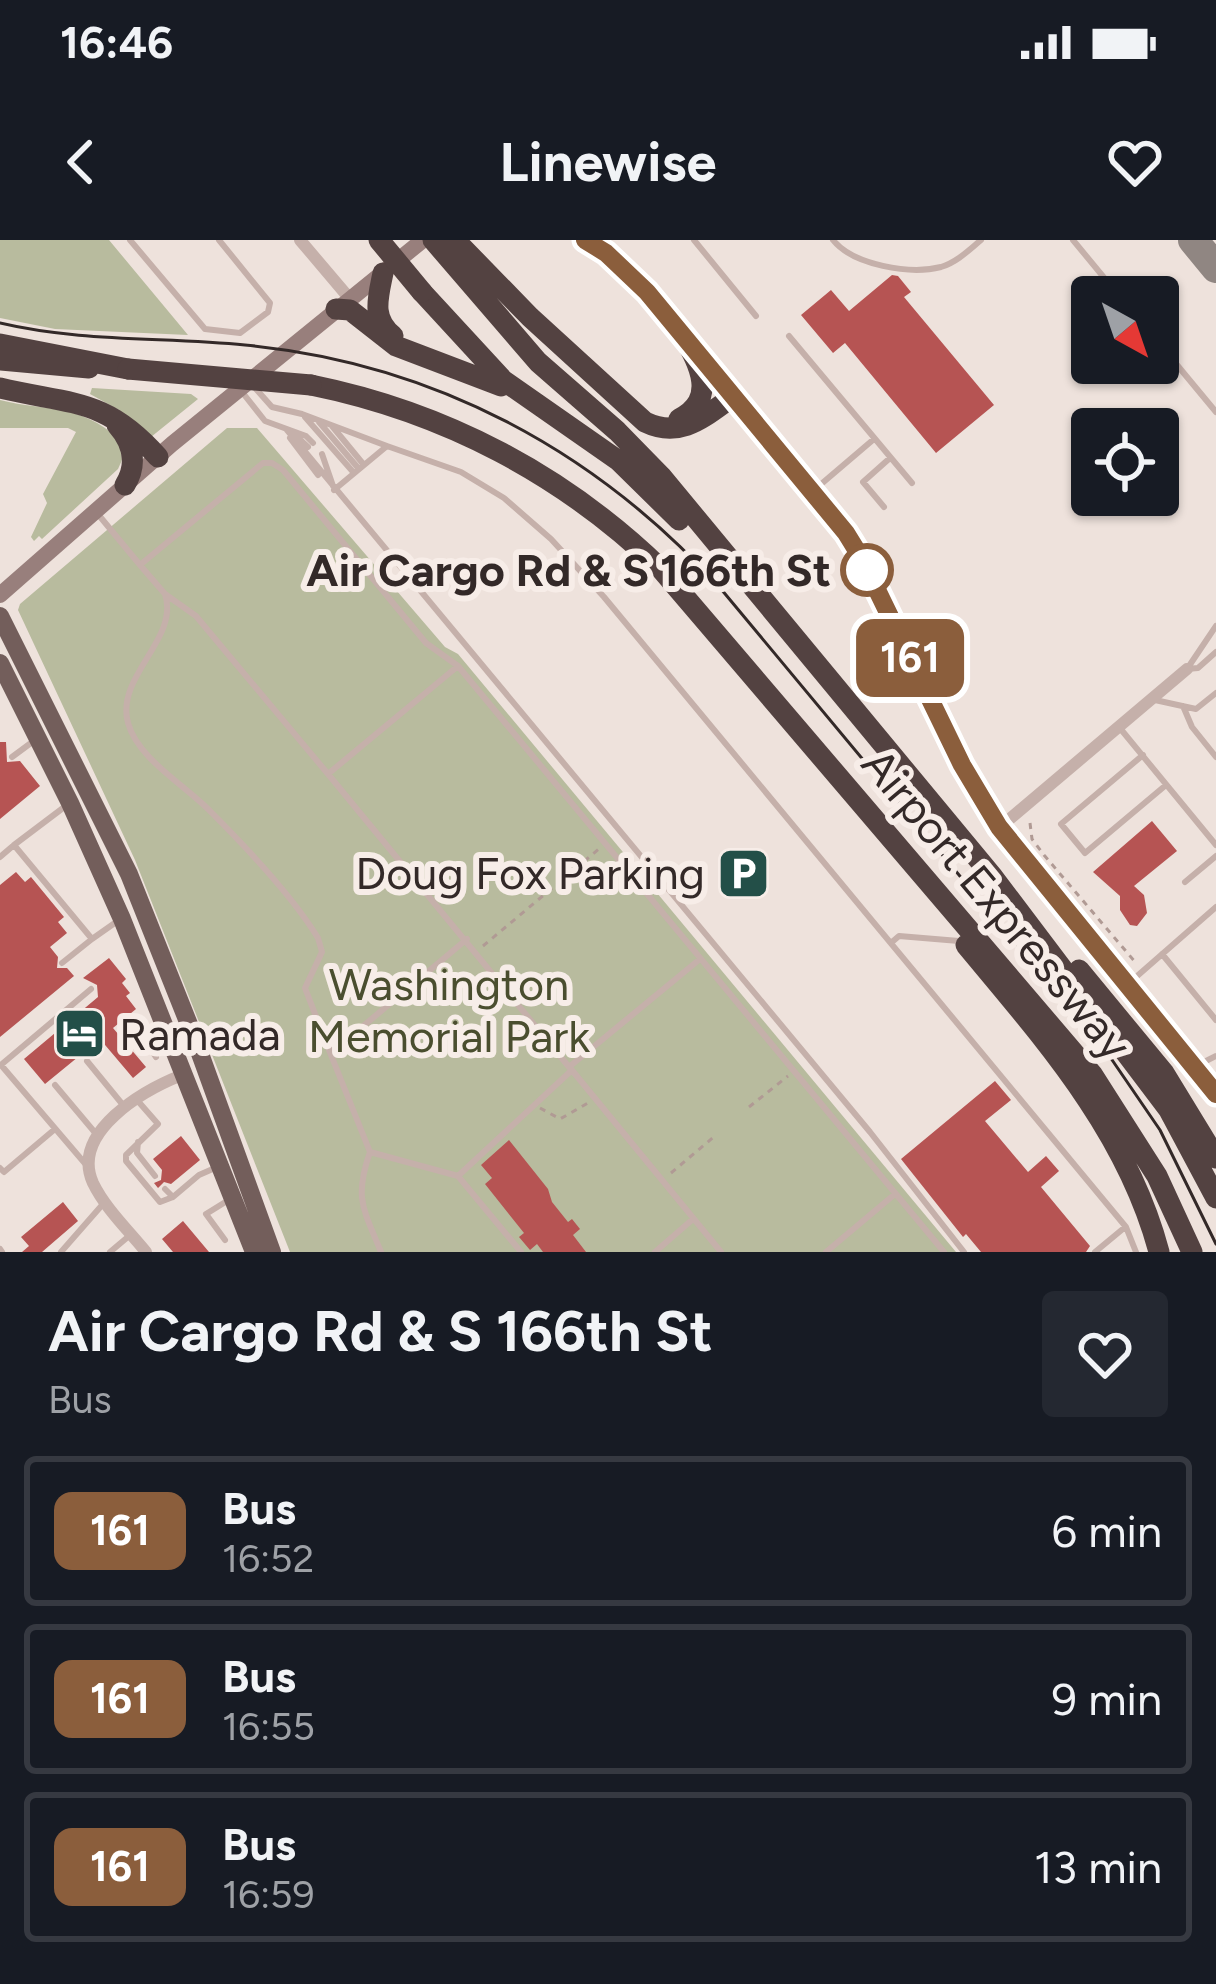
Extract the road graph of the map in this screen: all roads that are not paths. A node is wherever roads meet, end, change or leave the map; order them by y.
1 (144, 240) edge
2 (219, 240) edge
3 (299, 240) edge
4 (379, 240) edge
5 (422, 240) edge
6 (433, 240) edge
7 (585, 240) edge
8 (694, 240) edge
9 (832, 240) edge
10 (981, 240) edge
11 (1073, 240) edge
12 (133, 243) edge
13 (600, 246) edge
14 (459, 252) edge
15 (383, 273) junction
16 (1103, 276) edge
17 (343, 304) junction
18 (756, 316) dead end
19 (680, 328) junction
20 (789, 337) dead end
21 (0, 344) edge
22 (0, 360) edge
23 (86, 363) junction
24 (1179, 368) edge
25 (497, 384) junction
26 (245, 386) junction
27 (605, 386) junction
28 (0, 388) edge
29 (735, 395) junction
30 (104, 412) junction
31 (1216, 412) edge
32 (302, 414) junction
33 (559, 418) junction
34 (316, 419) junction
35 (330, 424) junction
36 (287, 430) junction
37 (874, 439) junction
38 (310, 445) dead end
39 (387, 446) junction
40 (320, 456) dead end
41 (158, 457) junction
42 (890, 458) junction
43 (359, 469) junction
44 (911, 483) dead end
45 (125, 485) junction
46 (334, 490) junction
47 (812, 491) junction
48 (884, 506) dead end
49 (96, 512) junction
50 (140, 565) junction
51 (165, 594) junction
52 (0, 596) edge
53 (0, 616) edge
54 (1216, 626) edge
55 (1216, 652) edge
56 (0, 663) edge
57 (458, 666) junction
58 (1187, 669) junction
59 (1216, 693) edge
60 (841, 698) junction
61 (1152, 699) junction
62 (1183, 706) junction
63 (1119, 727) junction
64 (38, 738) junction
65 (1143, 755) junction
66 (1216, 757) edge
67 (12, 758) dead end
68 (328, 774) junction
69 (1166, 785) junction
70 (847, 787) junction
71 (70, 803) junction
72 (999, 827) junction
73 (1216, 844) edge
74 (14, 845) junction
75 (1216, 856) edge
76 (0, 857) edge
77 (993, 878) junction
78 (1185, 882) dead end
79 (1216, 907) edge
80 (122, 919) junction
81 (92, 939) junction
82 (467, 939) junction
83 (963, 941) junction
84 (892, 942) junction
85 (1162, 954) junction
86 (701, 958) junction
87 (62, 963) dead end
88 (1127, 985) junction
89 (91, 989) dead end
90 (1216, 1020) edge
91 (162, 1024) junction
92 (329, 1050) junction
93 (1216, 1056) edge
94 (156, 1058) dead end
95 (87, 1060) dead end
96 (1, 1065) edge
97 (1194, 1067) junction
98 (570, 1068) junction
99 (182, 1075) junction
100 (55, 1084) dead end
101 (1216, 1094) edge
102 (131, 1104) junction
103 (221, 1114) junction
104 (56, 1129) junction
105 (100, 1132) junction
106 (140, 1139) junction
107 (370, 1152) junction
108 (1216, 1158) edge
109 (217, 1167) junction
110 (0, 1168) edge
111 (90, 1170) junction
112 (154, 1176) dead end
113 (458, 1176) junction
114 (165, 1189) dead end
115 (895, 1194) junction
116 (173, 1197) junction
117 (1216, 1198) edge
118 (230, 1199) junction
119 (106, 1201) junction
120 (694, 1219) junction
121 (1126, 1227) junction
122 (132, 1233) junction
123 (225, 1240) dead end
124 (61, 1252) edge
125 (110, 1252) edge
126 (146, 1252) edge
127 (254, 1252) edge
128 (272, 1252) edge
129 (381, 1252) edge
130 (521, 1252) edge
131 (655, 1252) edge
132 (722, 1252) edge
133 (826, 1252) edge
134 (944, 1252) edge
135 (964, 1252) edge
136 (1095, 1252) edge
137 (1136, 1252) edge
138 (1159, 1252) edge
139 (1192, 1252) edge

1 - 12 lane
2 - 12 lane
3 - 17 street
4 - 33 highway, bridge
5 - 15 street
6 - 14 highway, Airport Expressway
7 - 13 street
8 - 18 lane
9 - 10 lane
11 - 16 lane
13 - 19 street
14 - 27 highway
14 - 60 highway, Airport Expressway
15 - 17 street
15 - 25 highway
17 - 25 highway
17 - 26 street
19 - 27 highway
19 - 29 street
20 - 37 lane
21 - 23 highway
22 - 23 highway, Airport Expressway
23 - 70 highway, Airport Expressway, bridge
24 - 31 lane
25 - 33 highway
26 - 32 lane
26 - 36 lane
26 - 41 street
27 - 29 highway
28 - 30 highway
29 - 47 street
30 - 41 highway
30 - 45 highway
32 - 34 lane
32 - 43 lane
33 - 60 highway
34 - 35 lane
34 - 43 lane
35 - 39 lane
35 - 43 lane
36 - 38 lane
36 - 46 lane
37 - 42 lane
37 - 47 lane
39 - 43 lane
39 - 84 lane
40 - 46 lane
41 - 45 street
42 - 44 lane
42 - 48 lane
43 - 46 lane
45 - 49 street
46 - 135 lane
47 - 72 street
49 - 50 lane
49 - 52 street
50 - 51 lane
50 - 57 lane
51 - 68 lane
51 - 92 lane
53 - 103 main road
54 - 58 lane
55 - 58 lane
56 - 64 main road
57 - 68 lane
57 - 86 lane
58 - 61 street
59 - 62 lane
60 - 77 highway, Airport Expressway
61 - 62 lane
61 - 63 street
62 - 66 lane
63 - 65 lane
63 - 72 street
64 - 67 lane
64 - 71 main road
65 - 69 lane
65 - 69 lane
68 - 82 lane
69 - 73 lane
70 - 83 highway
70 - 139 highway, Airport Expressway
71 - 74 lane
71 - 80 main road
72 - 88 street
74 - 76 lane
74 - 81 lane
75 - 78 lane
77 - 108 highway
77 - 117 highway, Airport Expressway
79 - 85 lane
80 - 81 lane
80 - 91 main road
81 - 87 lane
82 - 92 lane
82 - 98 lane
83 - 84 lane
83 - 138 highway
84 - 121 lane
85 - 88 lane
85 - 90 lane
86 - 98 lane
86 - 115 lane
88 - 97 street
89 - 96 lane
91 - 94 lane
91 - 99 main road
92 - 107 lane
93 - 97 lane
95 - 102 lane
96 - 104 lane
97 - 101 street
98 - 113 lane
98 - 120 lane
99 - 102 street
99 - 103 main road
99 - 109 main road
100 - 105 lane
102 - 105 street
102 - 106 lane
103 - 128 main road
104 - 110 lane
104 - 111 lane
105 - 111 street
106 - 112 lane
106 - 116 lane
107 - 113 lane
107 - 129 lane
109 - 116 lane
109 - 118 main road
111 - 119 street
113 - 130 lane
114 - 116 lane
115 - 133 lane
115 - 134 lane
118 - 123 lane
118 - 127 main road
119 - 122 street
119 - 124 lane
120 - 131 lane
120 - 132 lane
121 - 136 lane
121 - 137 lane
122 - 125 lane
122 - 126 street

